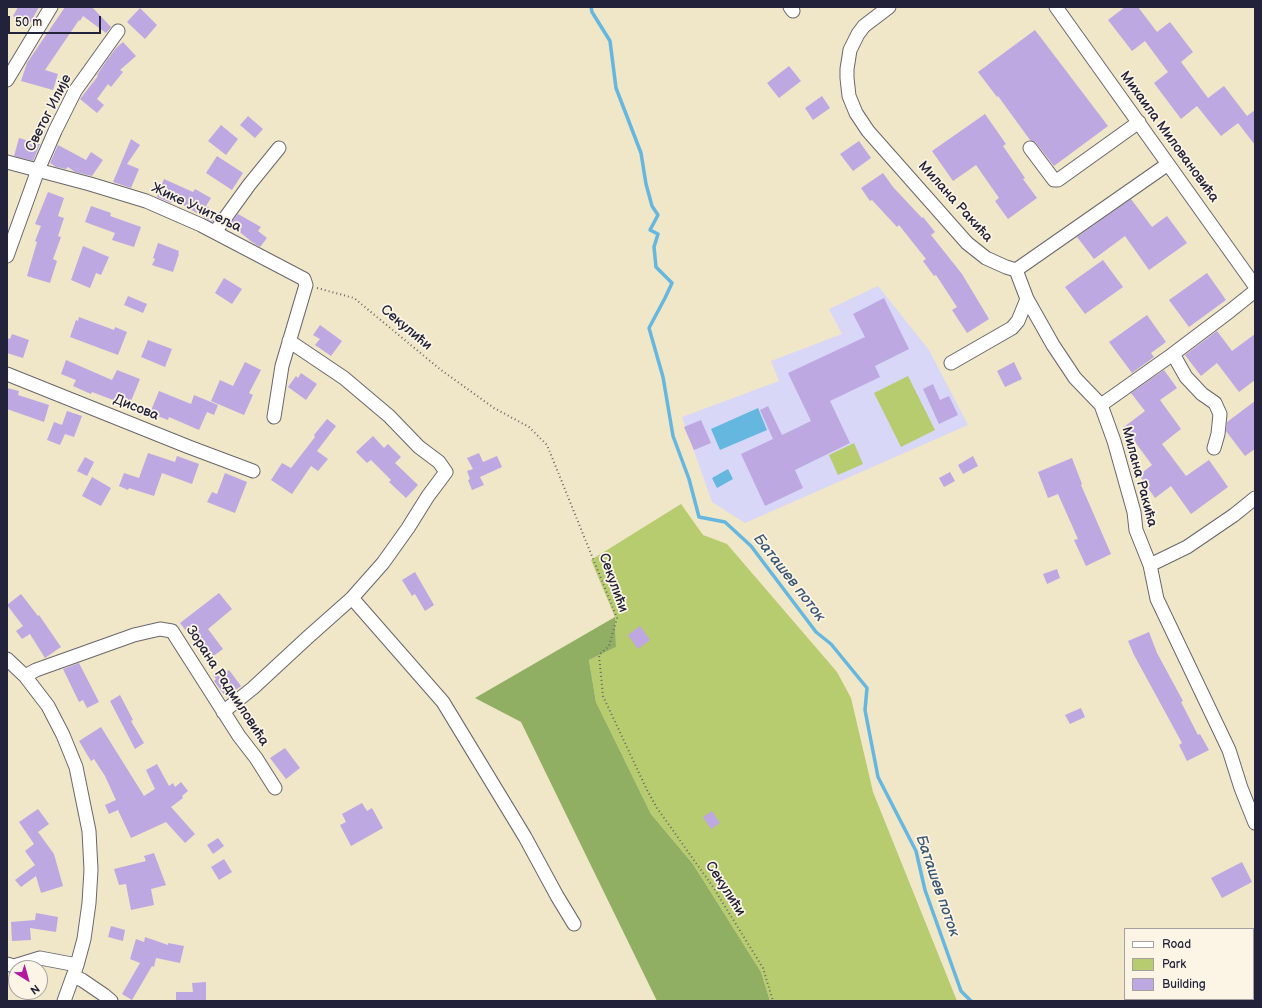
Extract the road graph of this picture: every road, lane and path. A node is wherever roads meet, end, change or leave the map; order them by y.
1 (51, 7) edge
2 (889, 7) edge
3 (1056, 7) edge
4 (118, 31) dead end
5 (7, 80) edge
6 (1139, 122) junction
7 (279, 148) dead end
8 (1030, 148) dead end
9 (7, 162) edge
10 (1168, 164) junction
11 (38, 170) junction
12 (216, 232) junction
13 (7, 256) edge
14 (1016, 270) junction
15 (306, 285) junction
16 (1255, 286) edge
17 (1255, 291) edge
18 (1027, 299) junction
19 (289, 341) junction
20 (1173, 354) junction
21 (951, 363) dead end
22 (7, 374) edge
23 (1101, 405) junction
24 (274, 416) dead end
25 (1214, 448) dead end
26 (254, 471) dead end
27 (1255, 498) edge
28 (1150, 565) junction
29 (352, 598) junction
30 (7, 659) edge
31 (25, 676) junction
32 (224, 712) junction
33 (275, 788) dead end
34 (1255, 823) edge
35 (574, 924) dead end
36 (7, 964) edge
37 (75, 970) junction
38 (64, 1001) edge
39 (111, 1001) edge
40 (773, 1001) edge

1 - 5 street
2 - 14 street, Милана Ракића
3 - 6 street, Михаила Миловановића
4 - 11 street, Светог Илије
6 - 8 street
6 - 10 street, Михаила Миловановића
7 - 12 street
9 - 11 street, Жике Учитеља
10 - 14 street
10 - 16 street, Михаила Миловановића
11 - 12 street, Жике Учитеља
11 - 13 street
12 - 15 street, Жике Учитеља
14 - 18 street, Милана Ракића
15 - 19 street
15 - 40 path, Секулићи
17 - 20 street
18 - 21 street
18 - 23 street, Милана Ракића
19 - 24 street
19 - 29 street
20 - 23 street
20 - 25 street
22 - 26 street, Дисова
23 - 28 street, Милана Ракића
27 - 28 street
28 - 34 street, Милана Ракића
29 - 32 street
29 - 35 street
30 - 31 street
31 - 32 street, Зорана Радмиловића
31 - 37 street
32 - 33 street, Зорана Радмиловића
36 - 37 street
37 - 38 street
37 - 39 street

